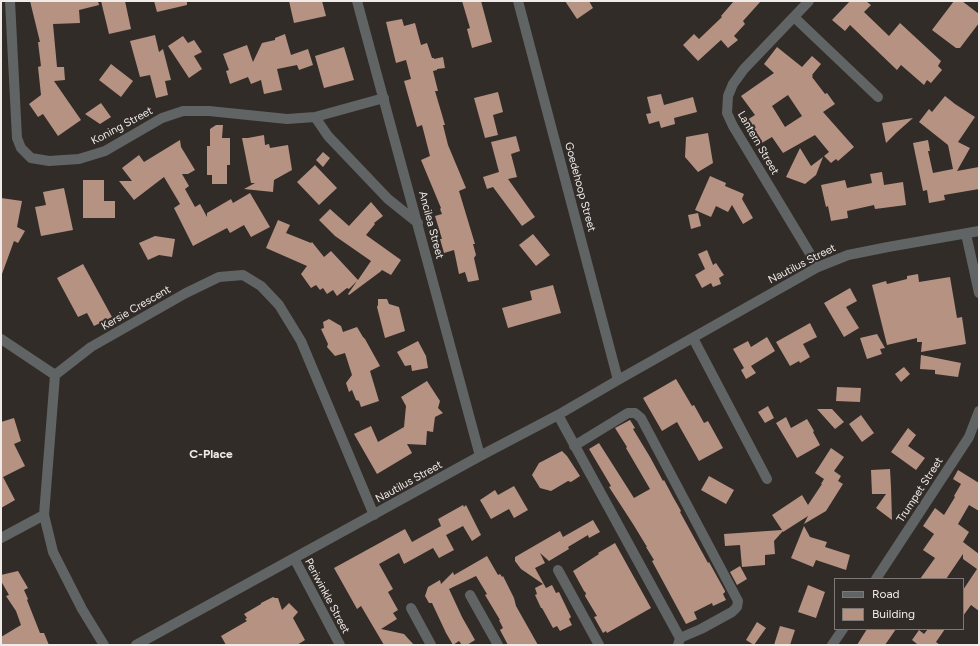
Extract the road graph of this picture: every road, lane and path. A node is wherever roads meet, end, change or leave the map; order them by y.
1 (10, 1) edge
2 (357, 1) edge
3 (518, 1) edge
4 (809, 1) edge
5 (794, 17) junction
6 (878, 97) dead end
7 (384, 98) junction
8 (315, 117) junction
9 (418, 223) junction
10 (979, 231) edge
11 (966, 234) junction
12 (818, 267) junction
13 (979, 293) edge
14 (693, 338) junction
15 (1, 339) edge
16 (55, 375) junction
17 (618, 380) junction
18 (979, 411) edge
19 (558, 416) junction
20 (574, 446) junction
21 (480, 456) junction
22 (767, 479) dead end
23 (44, 515) junction
24 (374, 515) junction
25 (1, 538) edge
26 (294, 558) junction
27 (558, 570) dead end
28 (877, 578) edge
29 (470, 596) dead end
30 (411, 608) dead end
31 (842, 630) edge
32 (679, 642) edge
33 (104, 645) edge
34 (136, 645) edge
35 (340, 645) edge
36 (432, 645) edge
37 (498, 645) edge
38 (599, 645) edge
39 (832, 645) edge

1 - 8 street, Koning Street
2 - 7 street, Ancilea Street
3 - 17 street, Goedehoop Street
4 - 5 street, Lantern Street
5 - 6 street
5 - 12 street, Lantern Street
7 - 8 street, Koning Street
7 - 9 street, Ancilea Street
8 - 9 street
9 - 21 street, Ancilea Street
10 - 11 street, Nautilus Street
11 - 12 street, Nautilus Street
11 - 13 street
12 - 14 street, Nautilus Street
14 - 17 street, Nautilus Street
14 - 22 street
15 - 16 street
16 - 23 street
16 - 24 street, Kersie Crescent
17 - 19 street, Nautilus Street
18 - 28 street, Trumpet Street
19 - 20 street
19 - 21 street, Nautilus Street
20 - 32 street
20 - 32 street
21 - 24 street, Nautilus Street
23 - 25 street
23 - 33 street
24 - 26 street, Nautilus Street
26 - 34 street, Nautilus Street
26 - 35 street, Periwinkle Street
27 - 38 street
29 - 37 street
30 - 36 street
31 - 39 street

